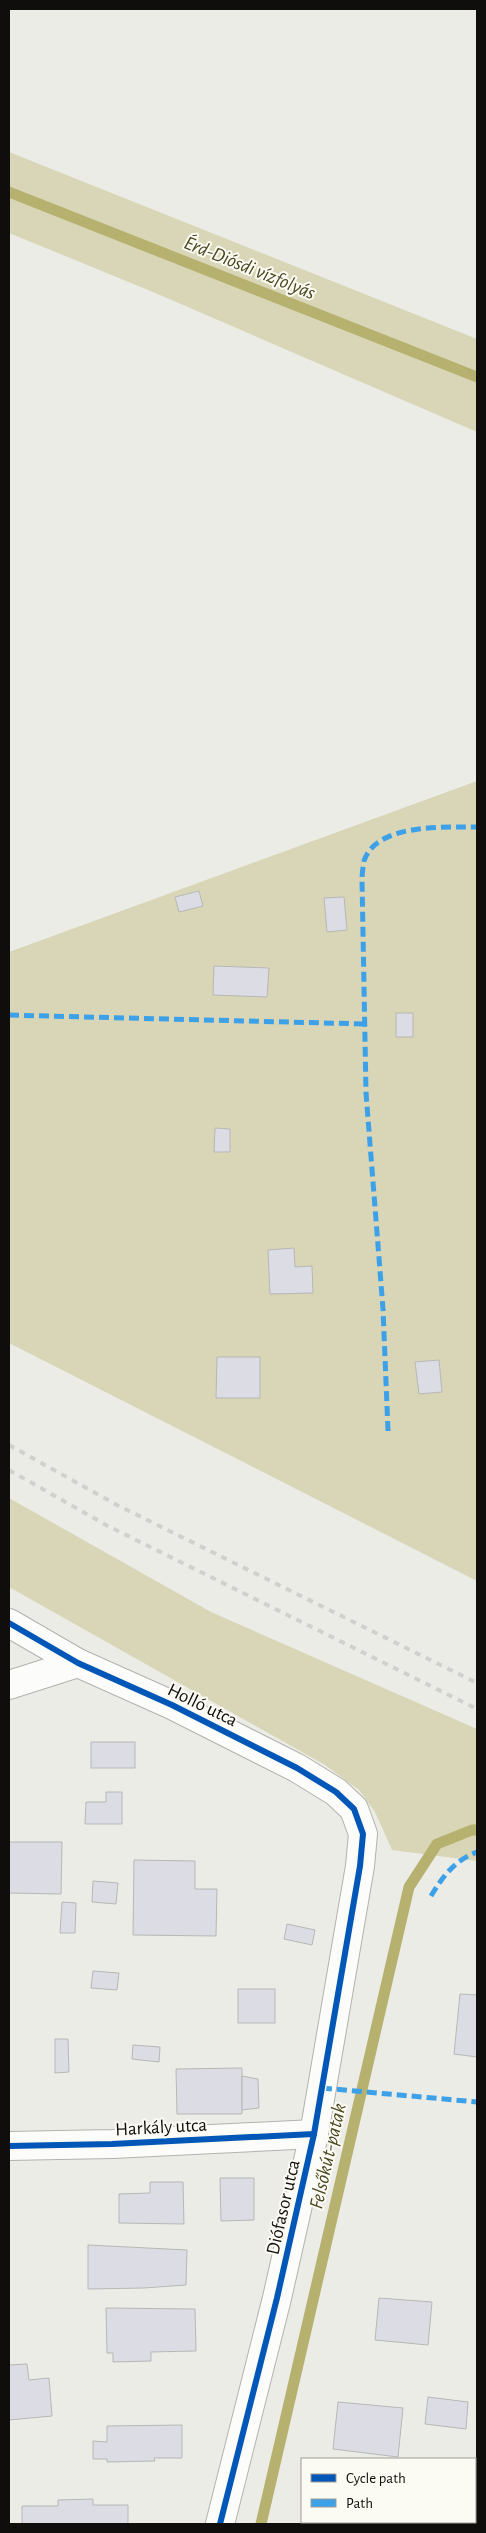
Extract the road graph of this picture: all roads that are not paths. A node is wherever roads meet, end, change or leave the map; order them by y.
1 (9, 1623) edge
2 (78, 1663) junction
3 (9, 1685) edge
4 (363, 1834) joint
5 (314, 2134) junction
6 (9, 2146) edge
7 (220, 2524) edge

1 - 2 street, Holló utca
2 - 3 street
2 - 4 street, Holló utca
4 - 5 street, Diófasor utca
5 - 6 street, Harkály utca
5 - 7 street, Diófasor utca

